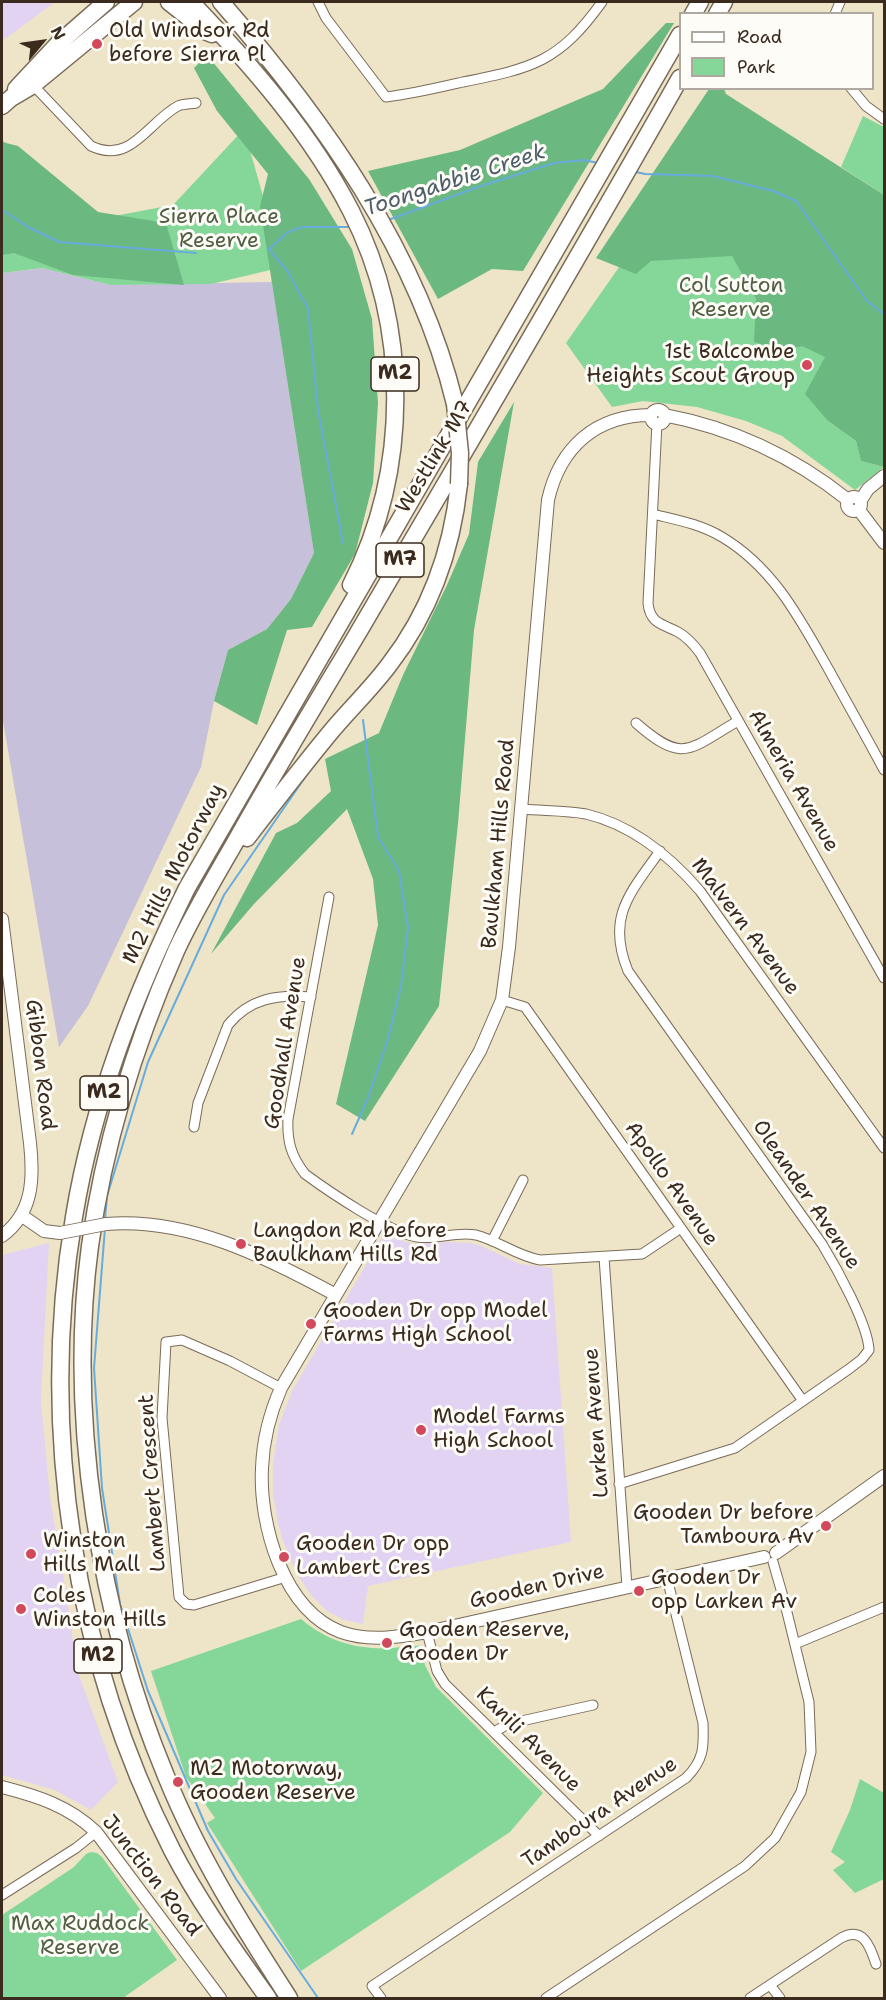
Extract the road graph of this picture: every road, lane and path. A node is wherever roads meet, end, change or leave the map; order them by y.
1 (106, 2) edge
2 (134, 2) edge
3 (169, 2) edge
4 (192, 2) edge
5 (221, 2) edge
6 (318, 2) edge
7 (602, 2) edge
8 (679, 38) edge
9 (227, 39) junction
10 (679, 81) edge
11 (33, 85) junction
12 (853, 90) edge
13 (6, 102) edge
14 (196, 103) dead end
15 (885, 119) edge
16 (658, 418) junction
17 (885, 476) edge
18 (856, 503) junction
19 (653, 514) junction
20 (885, 543) edge
21 (653, 619) junction
22 (644, 626) dead end
23 (332, 636) junction
24 (738, 720) junction
25 (636, 723) dead end
26 (885, 770) edge
27 (522, 809) junction
28 (660, 851) junction
29 (208, 889) junction
30 (329, 897) dead end
31 (2, 919) edge
32 (885, 978) edge
33 (6, 994) edge
34 (311, 997) junction
35 (502, 1000) junction
36 (194, 1127) dead end
37 (885, 1148) edge
38 (523, 1180) dead end
39 (21, 1215) junction
40 (380, 1221) junction
41 (681, 1228) junction
42 (2, 1236) edge
43 (492, 1241) junction
44 (604, 1257) junction
45 (336, 1295) junction
46 (281, 1388) junction
47 (803, 1401) junction
48 (885, 1476) edge
49 (619, 1484) junction
50 (771, 1558) junction
51 (286, 1577) junction
52 (667, 1578) junction
53 (627, 1587) junction
54 (885, 1607) edge
55 (428, 1632) junction
56 (795, 1644) junction
57 (593, 1705) dead end
58 (494, 1732) junction
59 (2, 1786) edge
60 (96, 1832) junction
61 (599, 1836) junction
62 (2, 1896) edge
63 (876, 1964) dead end
64 (770, 1985) junction
65 (219, 1998) edge
66 (268, 1998) edge
67 (289, 1998) edge
68 (381, 1998) edge
69 (546, 1998) edge
70 (750, 1998) edge
71 (780, 1998) edge

1 - 13 highway
2 - 11 highway
3 - 9 highway, M2
4 - 9 highway, M2
5 - 29 highway, M2, bridge
6 - 7 street
8 - 23 highway, Westlink M7 / M7
9 - 23 highway, M2
10 - 29 highway, Westlink M7 / M7
11 - 13 highway
11 - 14 street
12 - 15 street
16 - 18 street, Baulkham Hills Road
16 - 19 street
16 - 27 street, Baulkham Hills Road
17 - 18 street
18 - 20 street, Baulkham Hills Road
19 - 21 street
19 - 26 street
21 - 22 street
21 - 24 street, Almeria Avenue
23 - 66 highway, M2 Hills Motorway / M2
24 - 25 street
24 - 32 street, Almeria Avenue
27 - 28 street, Malvern Avenue
27 - 35 street, Baulkham Hills Road
28 - 37 street, Malvern Avenue
28 - 47 street, Oleander Avenue
29 - 67 highway, M2 Hills Motorway / M2
30 - 34 street, Goodhall Avenue
31 - 33 street, Gibbon Road
33 - 39 street, Gibbon Road
34 - 36 street
34 - 40 street, Goodhall Avenue
35 - 40 street, Baulkham Hills Road
35 - 41 street, Apollo Avenue
38 - 43 street
39 - 42 street
39 - 45 street, bridge
40 - 43 street, Goodhall Avenue
40 - 45 street, Baulkham Hills Road
41 - 44 street, Goodhall Avenue
41 - 47 street, Apollo Avenue
43 - 44 street, Goodhall Avenue
44 - 49 street, Larken Avenue
45 - 46 street, Gooden Drive
46 - 51 street, Gooden Drive
46 - 51 street, Lambert Crescent
47 - 49 street, Oleander Avenue
48 - 50 street, Gooden Drive
49 - 53 street, Larken Avenue
50 - 52 street, Gooden Drive
50 - 56 street
51 - 55 street, Gooden Drive
52 - 53 street, Gooden Drive
52 - 61 street, Tamboura Avenue
53 - 55 street, Gooden Drive
54 - 56 street
55 - 58 street, Kanili Avenue
56 - 69 street
57 - 58 street
58 - 61 street, Kanili Avenue
59 - 60 street, Junction Road
60 - 62 street
60 - 65 street, Junction Road
61 - 68 street, Tamboura Avenue
63 - 64 street
64 - 70 street
64 - 71 street

